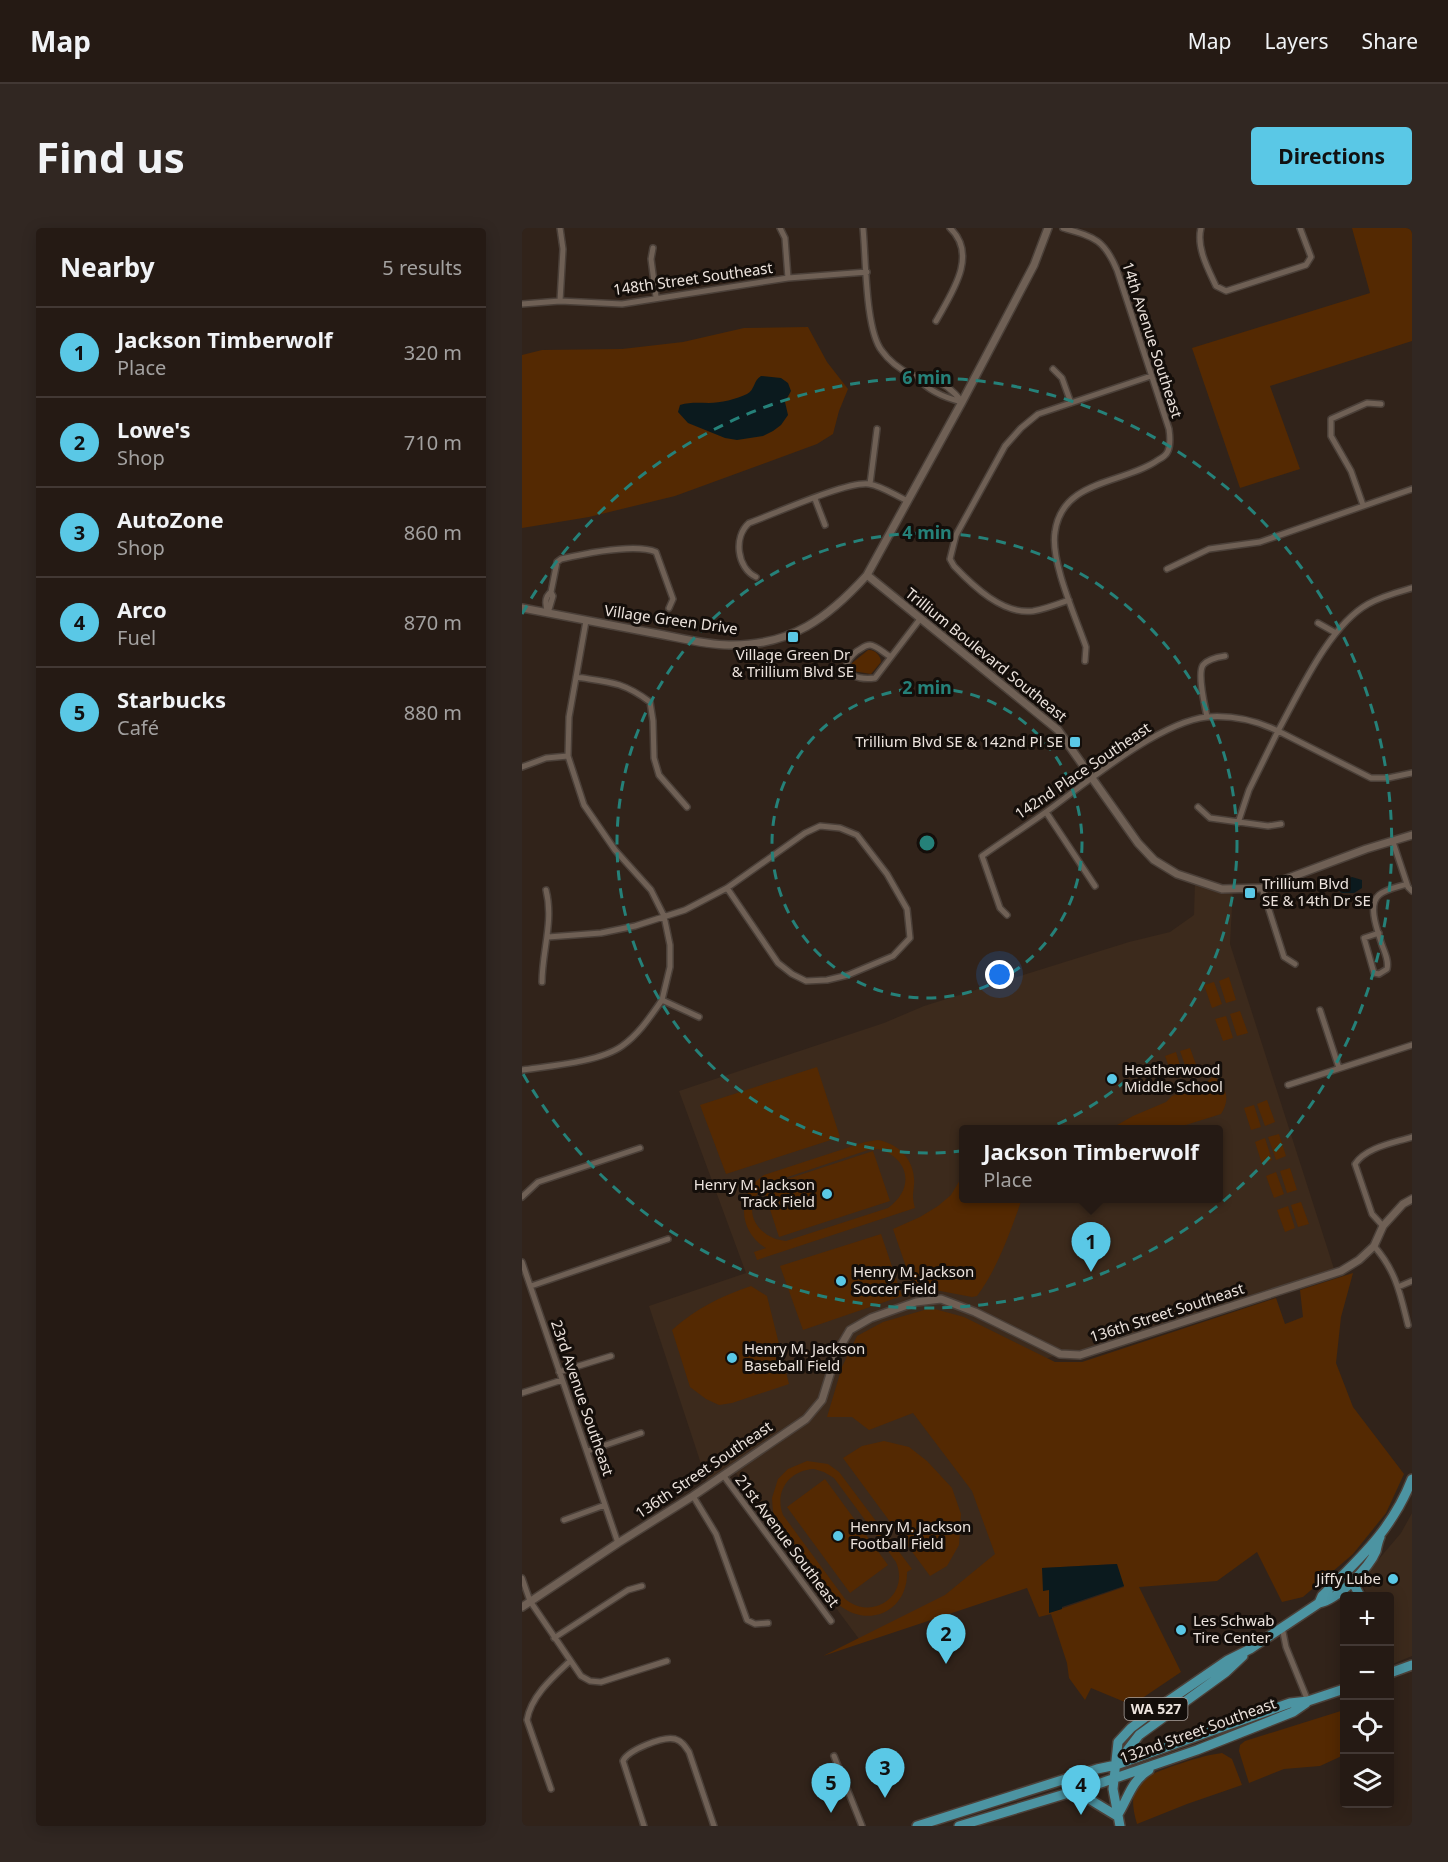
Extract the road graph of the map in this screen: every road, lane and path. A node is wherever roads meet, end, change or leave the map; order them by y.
1 (560, 228) edge
2 (780, 228) edge
3 (863, 228) edge
4 (950, 228) edge
5 (1048, 228) edge
6 (1063, 228) edge
7 (1202, 228) edge
8 (1300, 228) edge
9 (653, 248) dead end
10 (867, 272) junction
11 (788, 278) junction
12 (656, 297) junction
13 (560, 301) junction
14 (522, 304) edge
15 (936, 321) dead end
16 (1053, 369) dead end
17 (1151, 376) junction
18 (962, 402) junction
19 (1071, 403) junction
20 (1381, 405) dead end
21 (877, 429) dead end
22 (870, 484) junction
23 (1412, 489) edge
24 (815, 499) junction
25 (908, 501) junction
26 (1364, 505) junction
27 (825, 525) dead end
28 (1167, 569) dead end
29 (867, 574) junction
30 (756, 577) dead end
31 (1412, 588) edge
32 (1069, 600) junction
33 (522, 608) edge
34 (669, 608) dead end
35 (548, 613) junction
36 (920, 619) junction
37 (586, 621) junction
38 (1318, 623) dead end
39 (1334, 632) junction
40 (1225, 656) dead end
41 (891, 657) junction
42 (1085, 661) dead end
43 (576, 677) junction
44 (1206, 717) junction
45 (1278, 731) junction
46 (568, 756) junction
47 (522, 767) edge
48 (1412, 773) edge
49 (1092, 777) junction
50 (687, 807) dead end
51 (1198, 807) dead end
52 (1046, 812) junction
53 (1238, 823) junction
54 (1281, 824) dead end
55 (1412, 835) edge
56 (1393, 842) junction
57 (1407, 884) junction
58 (1095, 886) dead end
59 (727, 888) junction
60 (1262, 888) junction
61 (546, 890) dead end
62 (1412, 891) edge
63 (1007, 915) dead end
64 (664, 916) junction
65 (1378, 933) junction
66 (548, 937) junction
67 (1295, 964) dead end
68 (542, 982) dead end
69 (662, 1000) junction
70 (1320, 1010) dead end
71 (699, 1017) dead end
72 (1412, 1045) edge
73 (1339, 1068) junction
74 (522, 1070) edge
75 (1288, 1085) dead end
76 (1412, 1137) edge
77 (640, 1148) dead end
78 (522, 1197) edge
79 (1412, 1199) edge
80 (1383, 1226) junction
81 (668, 1239) dead end
82 (1374, 1246) junction
83 (522, 1262) edge
84 (1412, 1281) edge
85 (531, 1286) junction
86 (1398, 1287) junction
87 (1408, 1325) dead end
88 (611, 1356) dead end
89 (559, 1372) junction
90 (562, 1380) junction
91 (522, 1393) edge
92 (641, 1433) dead end
93 (588, 1451) junction
94 (723, 1475) junction
95 (1412, 1479) edge
96 (693, 1496) junction
97 (605, 1505) junction
98 (564, 1520) dead end
99 (1380, 1537) junction
100 (618, 1543) junction
101 (1362, 1556) junction
102 (522, 1578) edge
103 (1352, 1581) junction
104 (642, 1586) dead end
105 (1358, 1592) edge
106 (530, 1601) junction
107 (1319, 1603) junction
108 (522, 1607) edge
109 (831, 1621) dead end
110 (768, 1623) dead end
111 (1282, 1627) junction
112 (554, 1638) junction
113 (570, 1661) junction
114 (667, 1661) dead end
115 (1412, 1665) edge
116 (1394, 1671) edge
117 (1340, 1690) edge
118 (1308, 1701) junction
119 (834, 1755) dead end
120 (1164, 1761) junction
121 (1116, 1765) junction
122 (1114, 1779) junction
123 (551, 1790) dead end
124 (1068, 1793) junction
125 (1117, 1816) junction
126 (644, 1826) edge
127 (714, 1826) edge
128 (862, 1826) edge
129 (917, 1826) edge
130 (959, 1826) edge
131 (1120, 1826) edge

1 - 13 street
2 - 11 street
3 - 10 street
4 - 15 street
5 - 18 street, Village Green Drive
6 - 17 street, 14th Avenue Southeast
7 - 8 street
9 - 12 street
10 - 11 street, 148th Street Southeast
10 - 18 street
11 - 12 street, 148th Street Southeast
12 - 13 street, 148th Street Southeast
13 - 14 street, 148th Street Southeast
16 - 19 street
17 - 19 street
17 - 32 street, 14th Avenue Southeast
18 - 25 street, Village Green Drive
19 - 32 street
20 - 26 street
21 - 22 street
22 - 24 street
22 - 25 street
23 - 26 street
24 - 27 street
24 - 30 street
25 - 29 street, Village Green Drive
26 - 28 street
29 - 36 street, Trillium Boulevard Southeast
29 - 37 street, Village Green Drive
31 - 39 street
32 - 42 street
33 - 35 street, Village Green Drive
34 - 35 street
35 - 37 street, Village Green Drive
36 - 41 street
36 - 49 street, Trillium Boulevard Southeast
37 - 43 street
38 - 39 street
39 - 45 street
40 - 44 street
41 - 41 street
43 - 46 street
43 - 50 street
44 - 45 street, 142nd Place Southeast
44 - 49 street, 142nd Place Southeast
45 - 48 street, 142nd Place Southeast
45 - 53 street
46 - 47 street
46 - 64 street
49 - 52 street, 142nd Place Southeast
49 - 60 street, Trillium Boulevard Southeast
51 - 53 street
52 - 58 street
52 - 63 street, 142nd Place Southeast
53 - 54 street
55 - 56 street, Trillium Boulevard Southeast
56 - 57 street
56 - 60 street, Trillium Boulevard Southeast
57 - 62 street
57 - 65 street
59 - 59 street
59 - 64 street
60 - 67 street
61 - 66 street
64 - 66 street
64 - 69 street
65 - 65 street
66 - 68 street
69 - 71 street
69 - 74 street
70 - 73 street
72 - 73 street
73 - 75 street
76 - 80 street
77 - 78 street
79 - 80 street, 136th Street Southeast
80 - 82 street, 136th Street Southeast
81 - 85 street
82 - 86 street
82 - 94 street, 136th Street Southeast
83 - 85 street, 23rd Avenue Southeast
84 - 86 street
85 - 89 street, 23rd Avenue Southeast
86 - 87 street
88 - 89 street
89 - 90 street, 23rd Avenue Southeast
90 - 91 street
90 - 93 street, 23rd Avenue Southeast
92 - 93 street
93 - 97 street, 23rd Avenue Southeast
94 - 96 street, 136th Street Southeast
94 - 109 street, 21st Avenue Southeast
95 - 99 main road, WA 527
96 - 100 street, 136th Street Southeast
96 - 110 street
97 - 98 street
97 - 100 street, 23rd Avenue Southeast
99 - 101 main road, WA 527
99 - 103 main road, WA 527
100 - 106 street, 136th Street Southeast
101 - 103 main road
101 - 107 main road, WA 527
102 - 106 street
103 - 105 main road
103 - 107 main road, WA 527
104 - 112 street
106 - 108 street, 136th Street Southeast
106 - 112 street
107 - 111 main road, WA 527
111 - 118 street
111 - 121 main road, WA 527
112 - 113 street
113 - 114 street
113 - 123 street
115 - 116 main road
117 - 118 main road, 132nd Street Southeast
118 - 120 main road, 132nd Street Southeast
118 - 121 main road, 132nd Street Southeast
119 - 128 street
120 - 122 main road, 132nd Street Southeast
120 - 125 main road
121 - 122 main road, WA 527
121 - 129 main road, 132nd Street Southeast
122 - 124 main road, 132nd Street Southeast
122 - 125 main road, WA 527
124 - 125 main road
124 - 130 main road, 132nd Street Southeast
125 - 131 main road, WA 527
126 - 127 street

